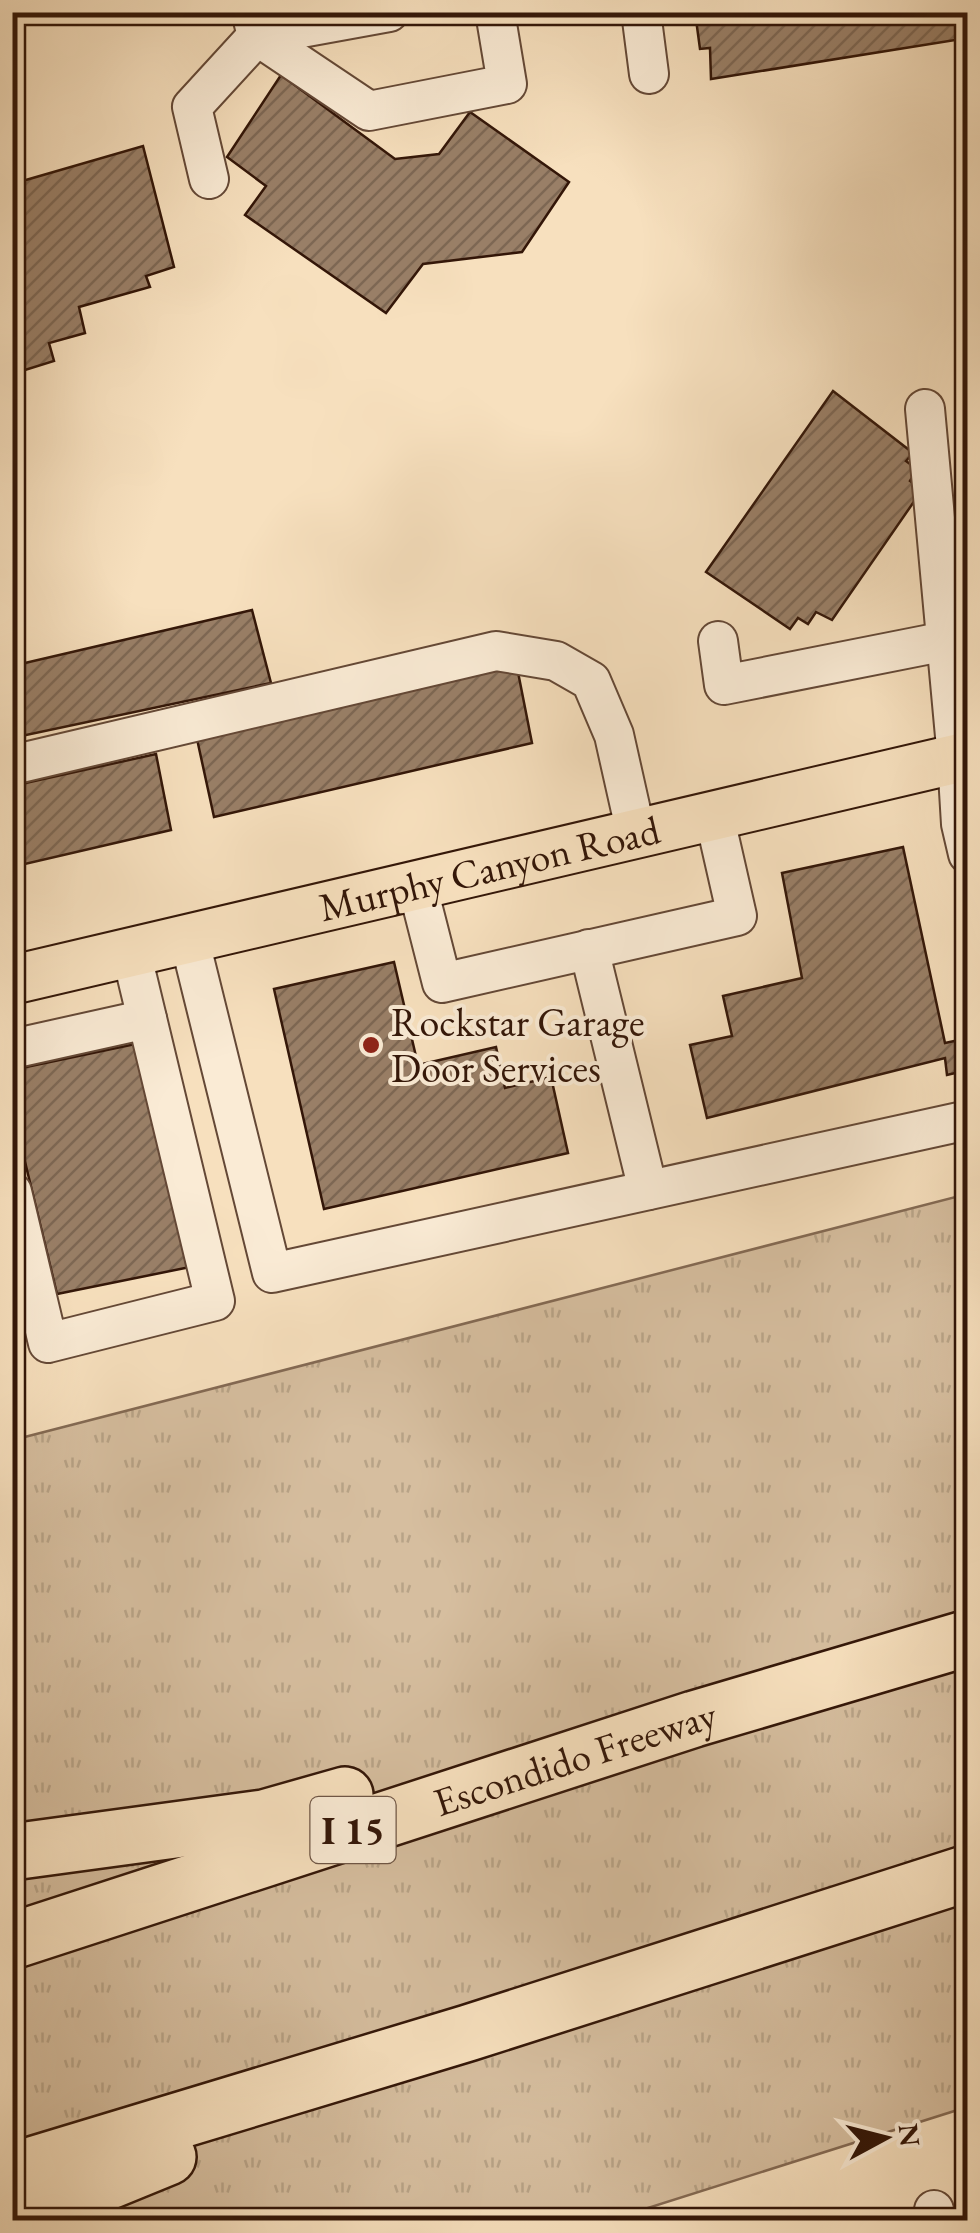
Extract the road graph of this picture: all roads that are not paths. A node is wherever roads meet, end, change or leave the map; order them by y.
1 (390, 12) edge
2 (495, 12) edge
3 (641, 12) edge
4 (254, 24) edge
5 (649, 74) dead end
6 (209, 179) dead end
7 (924, 409) dead end
8 (718, 641) dead end
9 (946, 641) junction
10 (962, 757) edge
11 (12, 765) edge
12 (714, 815) junction
13 (636, 833) junction
14 (968, 854) edge
15 (417, 885) junction
16 (189, 938) junction
17 (589, 950) junction
18 (132, 952) junction
19 (12, 980) edge
20 (147, 1019) junction
21 (12, 1049) edge
22 (968, 1120) edge
23 (648, 1190) junction
24 (12, 1192) edge
25 (968, 1638) edge
26 (694, 1718) junction
27 (12, 1852) edge
28 (968, 1873) edge
29 (12, 1941) edge
30 (468, 2033) junction
31 (12, 2172) edge
32 (14, 2220) edge

1 - 4 lane
2 - 4 lane
3 - 5 lane
4 - 6 lane
7 - 9 lane
8 - 9 lane
9 - 10 lane
10 - 12 main road, Murphy Canyon Road
10 - 14 lane
11 - 13 lane
12 - 13 main road, Murphy Canyon Road
12 - 17 lane
13 - 15 main road, Murphy Canyon Road
15 - 16 main road, Murphy Canyon Road
15 - 17 lane
16 - 18 main road, Murphy Canyon Road
16 - 23 lane
17 - 23 lane
18 - 19 main road, Murphy Canyon Road
18 - 20 lane
20 - 21 lane
20 - 24 lane
22 - 23 lane
25 - 26 highway, Escondido Freeway / I 15
26 - 27 highway
26 - 29 highway, Escondido Freeway / I 15
28 - 30 highway
30 - 31 highway
30 - 32 highway

